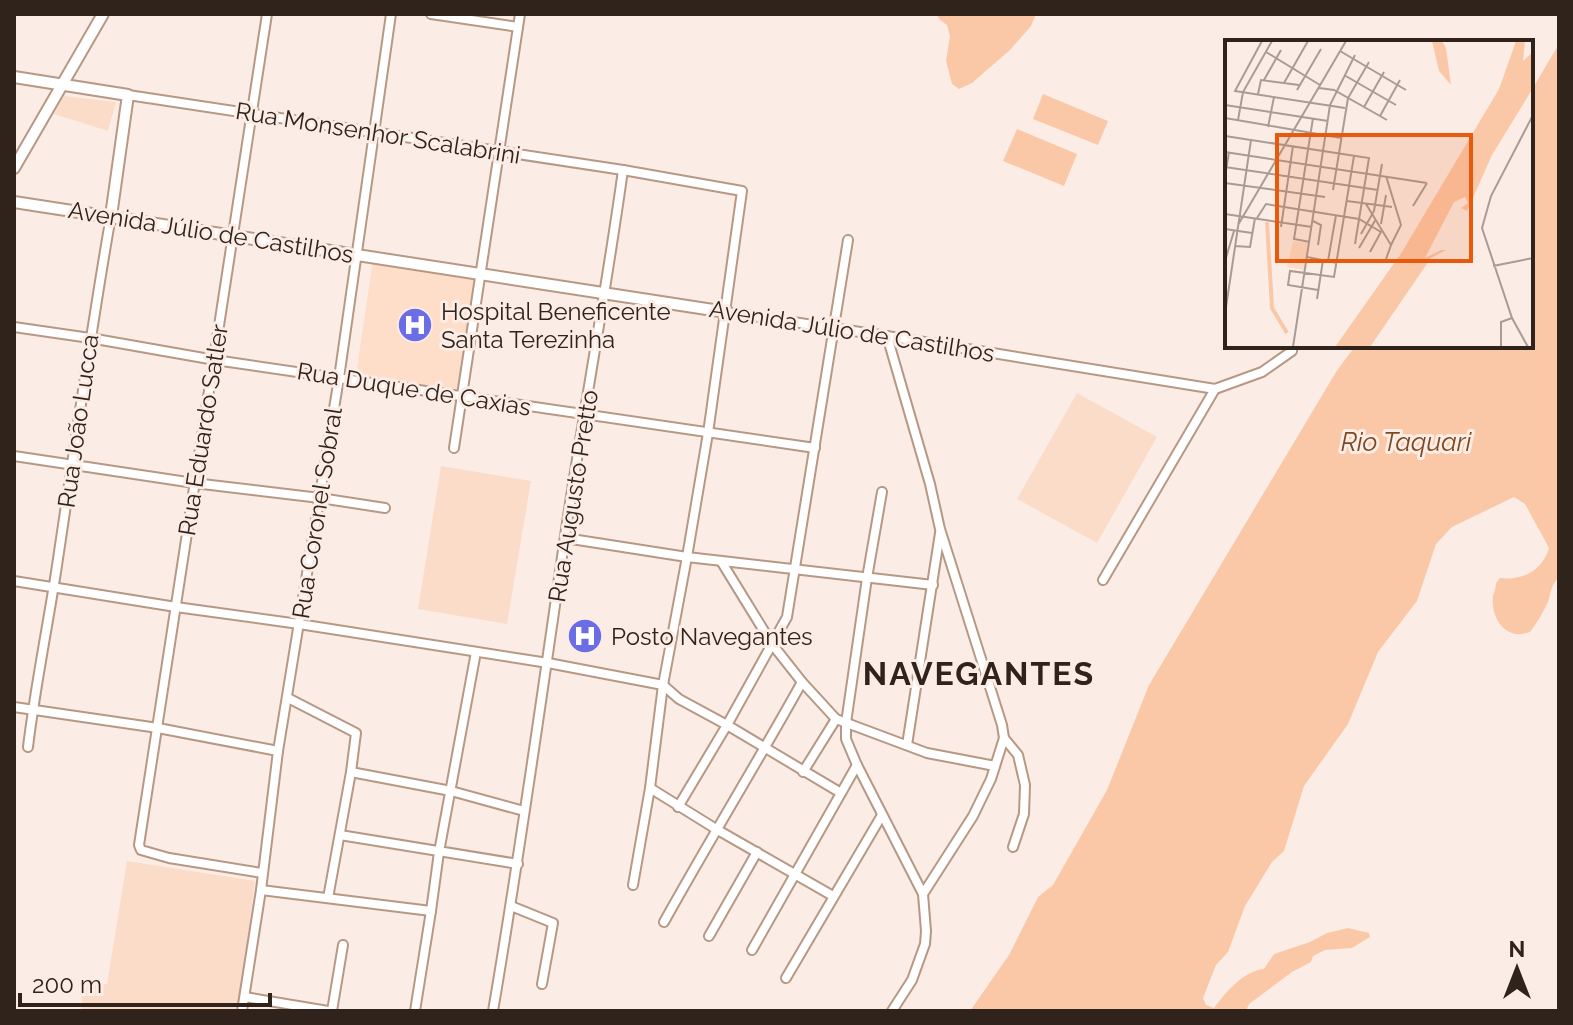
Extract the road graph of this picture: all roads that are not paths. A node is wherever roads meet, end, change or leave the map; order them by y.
1 (103, 14) edge
2 (267, 14) edge
3 (391, 14) edge
4 (431, 14) edge
5 (520, 14) edge
6 (518, 27) junction
7 (14, 77) edge
8 (62, 85) junction
9 (128, 95) junction
10 (252, 114) junction
11 (376, 132) junction
12 (500, 151) junction
13 (14, 168) edge
14 (623, 170) junction
15 (14, 202) edge
16 (111, 216) junction
17 (232, 236) junction
18 (848, 240) dead end
19 (358, 255) junction
20 (479, 273) junction
21 (606, 292) junction
22 (726, 312) junction
23 (14, 327) edge
24 (835, 328) junction
25 (887, 336) junction
26 (90, 338) junction
27 (1292, 351) dead end
28 (215, 360) junction
29 (339, 378) junction
30 (1215, 389) junction
31 (462, 396) junction
32 (584, 415) junction
33 (708, 433) junction
34 (454, 448) dead end
35 (815, 448) junction
36 (14, 456) edge
37 (72, 465) junction
38 (194, 483) junction
39 (882, 492) dead end
40 (320, 498) junction
41 (385, 508) dead end
42 (940, 529) junction
43 (565, 538) junction
44 (687, 557) junction
45 (721, 561) junction
46 (795, 569) junction
47 (867, 578) junction
48 (1103, 580) dead end
49 (14, 581) edge
50 (933, 585) junction
51 (54, 587) junction
52 (176, 607) junction
53 (299, 624) junction
54 (772, 644) junction
55 (476, 652) junction
56 (548, 663) junction
57 (802, 682) junction
58 (663, 685) junction
59 (288, 698) junction
60 (14, 707) edge
61 (32, 709) junction
62 (836, 719) junction
63 (846, 723) junction
64 (727, 725) junction
65 (158, 728) junction
66 (1004, 738) junction
67 (907, 745) junction
68 (28, 747) dead end
69 (765, 749) junction
70 (278, 751) junction
71 (857, 765) junction
72 (995, 766) junction
73 (351, 772) junction
74 (803, 772) junction
75 (650, 788) junction
76 (451, 791) junction
77 (841, 793) junction
78 (678, 807) junction
79 (524, 811) junction
80 (882, 815) junction
81 (716, 829) junction
82 (340, 835) junction
83 (1013, 847) dead end
84 (439, 852) junction
85 (757, 852) junction
86 (518, 864) junction
87 (262, 873) junction
88 (795, 873) junction
89 (633, 885) dead end
90 (261, 890) junction
91 (923, 894) junction
92 (833, 896) junction
93 (328, 898) junction
94 (511, 906) junction
95 (431, 911) junction
96 (664, 922) dead end
97 (709, 936) dead end
98 (343, 945) dead end
99 (752, 950) dead end
100 (786, 978) dead end
101 (542, 984) dead end
102 (245, 997) junction
103 (242, 1011) edge
104 (330, 1011) edge
105 (415, 1011) edge
106 (493, 1011) edge
107 (892, 1011) edge

1 - 8 street
2 - 10 street, Rua Eduardo Satler
3 - 11 street, Rua Coronel Sobral
4 - 6 street
5 - 6 street
6 - 12 street
7 - 8 street, Rua Monsenhor Scalabrini
8 - 9 street, Rua Monsenhor Scalabrini
8 - 13 street
9 - 10 street, Rua Monsenhor Scalabrini
9 - 16 street, Rua João Lucca
10 - 11 street, Rua Monsenhor Scalabrini
10 - 17 street, Rua Eduardo Satler
11 - 12 street, Rua Monsenhor Scalabrini
11 - 19 street, Rua Coronel Sobral
12 - 14 street, Rua Monsenhor Scalabrini
12 - 20 street
14 - 21 street, Rua Augusto Pretto
14 - 22 street, Rua Monsenhor Scalabrini
15 - 16 street, Avenida Júlio de Castilhos
16 - 17 street, Avenida Júlio de Castilhos
16 - 26 street, Rua João Lucca
17 - 19 street, Avenida Júlio de Castilhos
17 - 28 street, Rua Eduardo Satler
18 - 24 street
19 - 20 street, Avenida Júlio de Castilhos
19 - 29 street, Rua Coronel Sobral
20 - 21 street, Avenida Júlio de Castilhos
20 - 31 street
21 - 22 street, Avenida Júlio de Castilhos
21 - 32 street, Rua Augusto Pretto
22 - 24 street, Avenida Júlio de Castilhos
22 - 33 street
23 - 26 street, Rua Duque de Caxias
24 - 25 street, Avenida Júlio de Castilhos
24 - 35 street
25 - 30 street, Avenida Júlio de Castilhos
25 - 42 street
26 - 28 street, Rua Duque de Caxias
26 - 37 street, Rua João Lucca
27 - 30 street
28 - 29 street, Rua Duque de Caxias
28 - 38 street, Rua Eduardo Satler
29 - 31 street, Rua Duque de Caxias
29 - 40 street, Rua Coronel Sobral
30 - 48 street
31 - 32 street, Rua Duque de Caxias
31 - 34 street
32 - 33 street, Rua Duque de Caxias
32 - 43 street, Rua Augusto Pretto
33 - 35 street, Rua Duque de Caxias
33 - 44 street
35 - 46 street
36 - 37 street
37 - 38 street
37 - 51 street, Rua João Lucca
38 - 40 street
38 - 52 street, Rua Eduardo Satler
39 - 47 street
40 - 41 street
40 - 53 street, Rua Coronel Sobral
42 - 50 street
42 - 66 street
43 - 44 street
43 - 56 street, Rua Augusto Pretto
44 - 45 street
44 - 58 street
45 - 46 street
45 - 54 street
46 - 47 street
46 - 54 street
47 - 50 street
47 - 63 street
49 - 51 street
50 - 67 street
51 - 52 street
51 - 61 street, Rua João Lucca
52 - 53 street
52 - 65 street, Rua Eduardo Satler
53 - 55 street
53 - 59 street, Rua Coronel Sobral
54 - 57 street
54 - 64 street
55 - 56 street
55 - 76 street
56 - 58 street
56 - 79 street, Rua Augusto Pretto
57 - 62 street
57 - 69 street
58 - 64 street
58 - 75 street
59 - 70 street, Rua Coronel Sobral
59 - 73 street
60 - 61 street
61 - 65 street
61 - 68 street, Rua João Lucca
62 - 63 street
62 - 74 street
63 - 67 street
63 - 71 street
64 - 69 street
64 - 78 street
65 - 70 street
65 - 87 street, Rua Eduardo Satler
66 - 72 street
66 - 83 street
67 - 72 street
69 - 74 street
69 - 81 street
70 - 87 street, Rua Coronel Sobral
71 - 77 street
71 - 80 street
72 - 91 street
73 - 76 street
73 - 82 street
74 - 77 street
75 - 78 street
75 - 89 street
76 - 79 street
76 - 84 street
77 - 88 street
78 - 81 street
79 - 86 street, Rua Augusto Pretto
80 - 91 street
80 - 92 street
81 - 85 street
81 - 96 street
82 - 84 street
82 - 93 street
84 - 86 street
84 - 95 street
85 - 88 street
85 - 97 street
86 - 94 street, Rua Augusto Pretto
87 - 90 street, Rua Coronel Sobral
88 - 92 street
88 - 99 street
90 - 93 street
90 - 102 street, Rua Coronel Sobral
91 - 107 street
92 - 100 street
93 - 95 street
94 - 101 street
94 - 106 street, Rua Augusto Pretto
95 - 105 street
98 - 104 street
102 - 103 street, Rua Coronel Sobral
102 - 104 street

